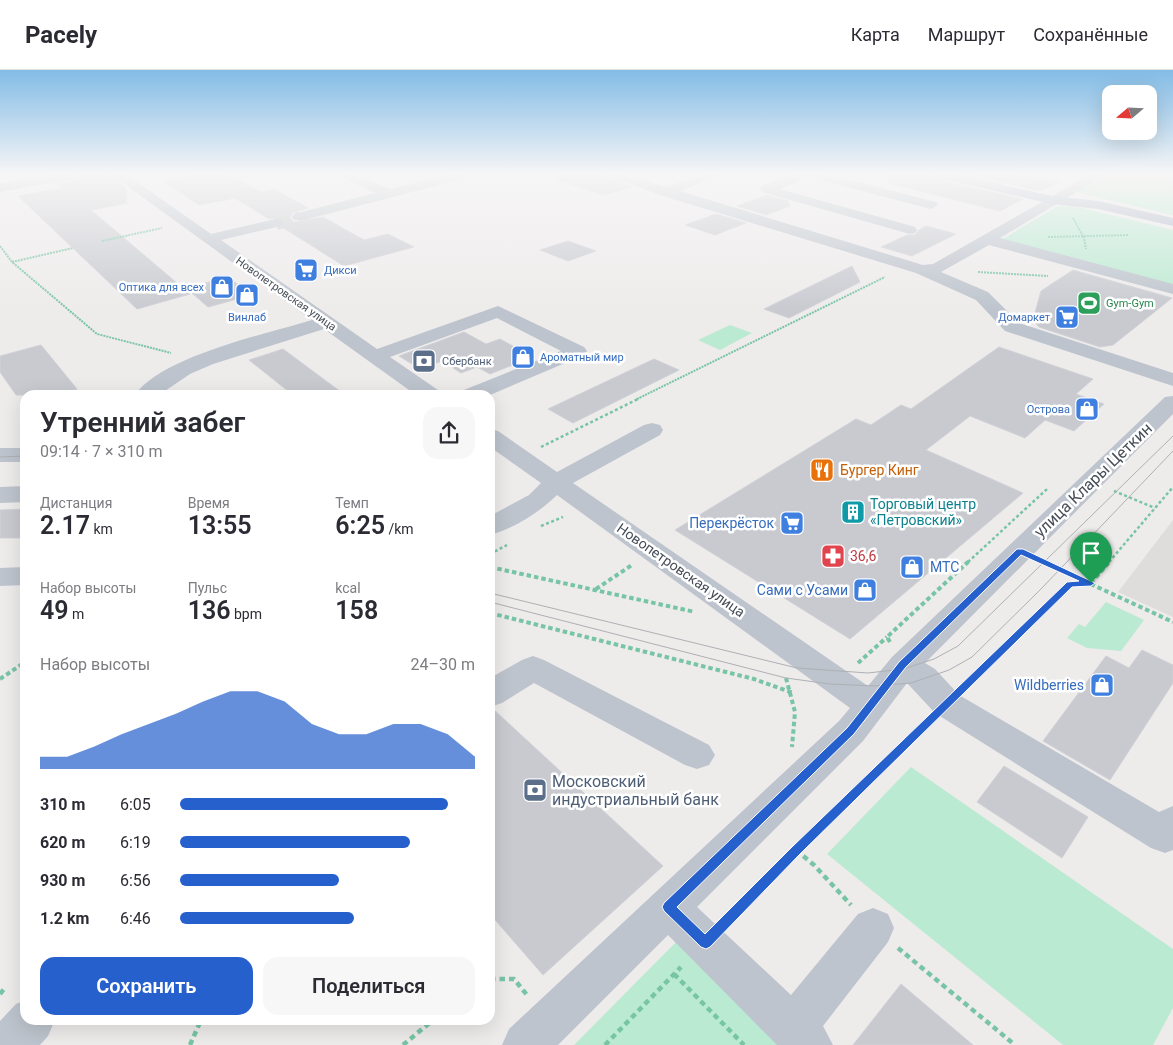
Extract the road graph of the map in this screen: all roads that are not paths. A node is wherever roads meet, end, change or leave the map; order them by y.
1 (183, 220) edge
2 (759, 220) edge
3 (853, 220) edge
4 (878, 220) edge
5 (1023, 220) edge
6 (276, 223) tunnel mouth
7 (910, 230) dead end
8 (816, 238) junction
9 (208, 239) junction
10 (993, 241) junction
11 (915, 268) junction
12 (1173, 289) edge
13 (326, 322) junction
14 (375, 356) junction
15 (1173, 380) edge
16 (151, 390) edge
17 (423, 390) edge
18 (484, 390) edge
19 (1173, 402) edge
20 (1163, 425) edge
21 (652, 430) dead end
22 (495, 440) edge
23 (0, 455) edge
24 (20, 455) edge
25 (556, 482) junction
26 (20, 494) edge
27 (0, 495) edge
28 (495, 524) edge
29 (20, 576) edge
30 (0, 577) edge
31 (903, 665) junction
32 (495, 691) edge
33 (870, 705) junction
34 (697, 755) dead end
35 (1170, 833) edge
36 (668, 907) junction
37 (874, 928) road end
38 (18, 1005) edge
39 (801, 1037) edge
40 (9, 1045) edge
41 (525, 1045) edge

1 - 9 street, Новопетровская улица
2 - 8 street
3 - 8 street
4 - 7 street
5 - 10 street
6 - 9 street
8 - 11 street
9 - 13 street, Новопетровская улица
10 - 11 street
10 - 12 street
11 - 15 street
13 - 14 street, Новопетровская улица
13 - 16 street
14 - 17 street, Новопетровская улица
14 - 18 street
19 - 20 street, улица Клары Цеткин
20 - 31 street, улица Клары Цеткин
21 - 25 street
22 - 25 street, Новопетровская улица
23 - 24 street
25 - 28 street
25 - 33 street, Новопетровская улица
26 - 27 street
29 - 30 street
31 - 33 street, улица Клары Цеткин
31 - 35 street
32 - 34 street
33 - 36 street, улица Клары Цеткин
36 - 39 street
36 - 41 street, улица Клары Цеткин
37 - 39 street
38 - 40 street

